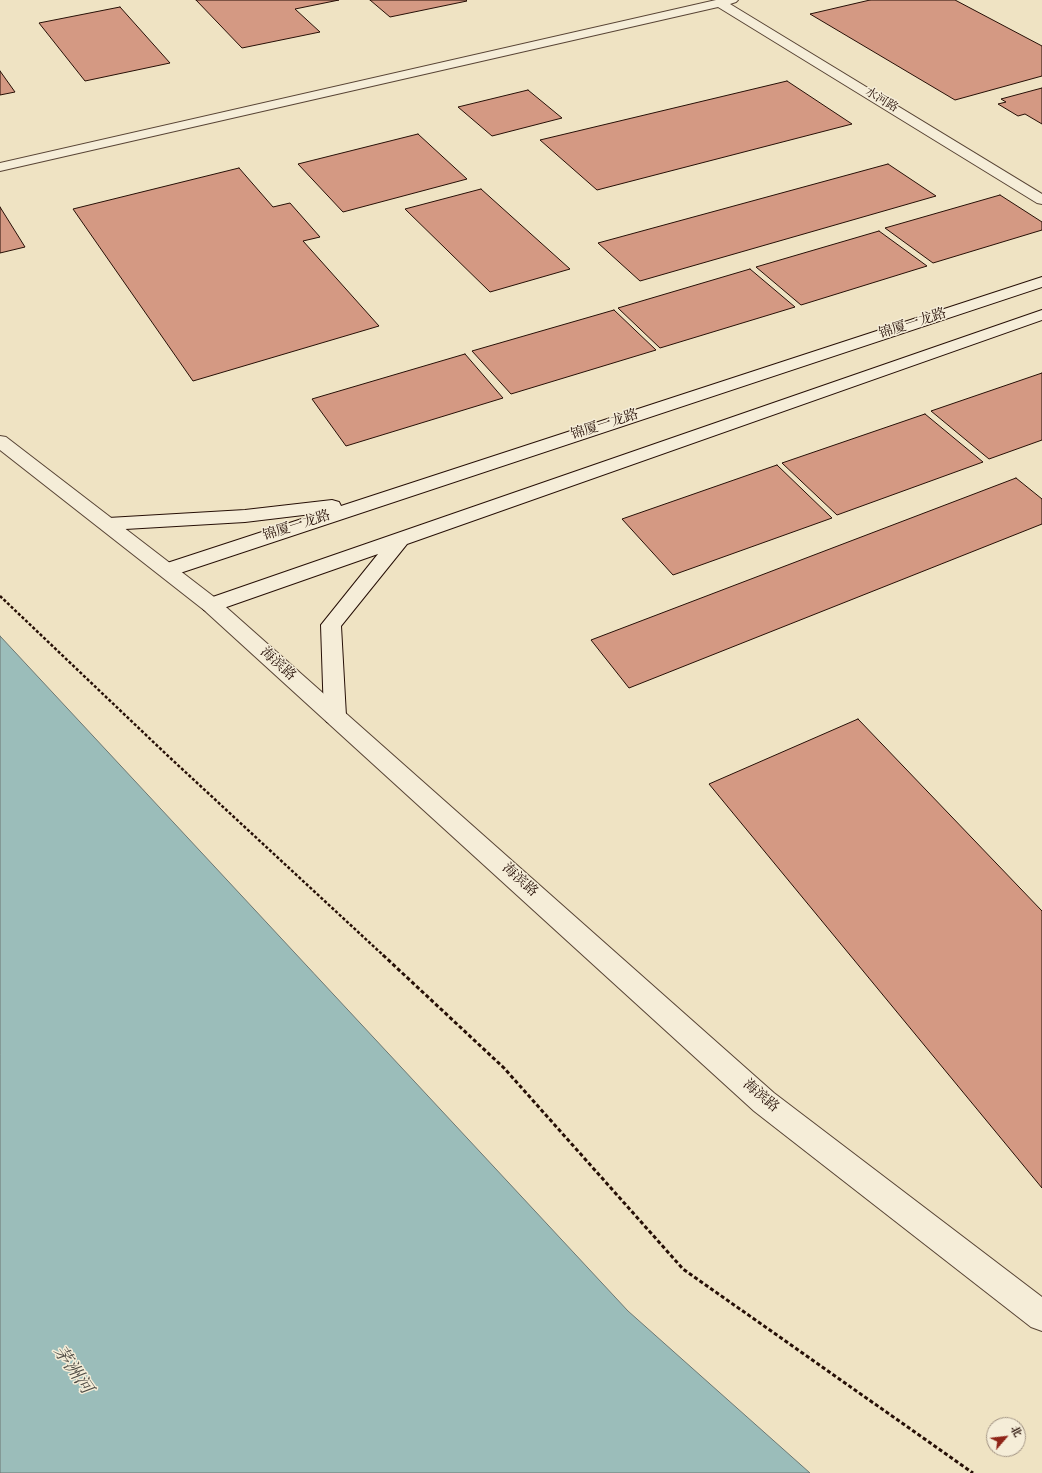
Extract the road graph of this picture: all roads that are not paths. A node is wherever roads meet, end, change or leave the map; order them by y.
1 (726, 1) edge
2 (0, 167) edge
3 (1042, 200) edge
4 (1042, 282) edge
5 (1042, 315) edge
6 (0, 441) edge
7 (375, 502) junction
8 (108, 524) junction
9 (400, 539) junction
10 (168, 570) junction
11 (211, 605) junction
12 (335, 716) junction
13 (1042, 1316) edge

1 - 2 street
1 - 3 street, 水河路
4 - 7 street, 锦厦一龙路
5 - 9 street
6 - 8 street, 海滨路
7 - 8 street
7 - 10 street, 锦厦一龙路
8 - 10 street, 海滨路
9 - 11 street
9 - 12 street
10 - 11 street, 海滨路
11 - 12 street, 海滨路
12 - 13 street, 海滨路

